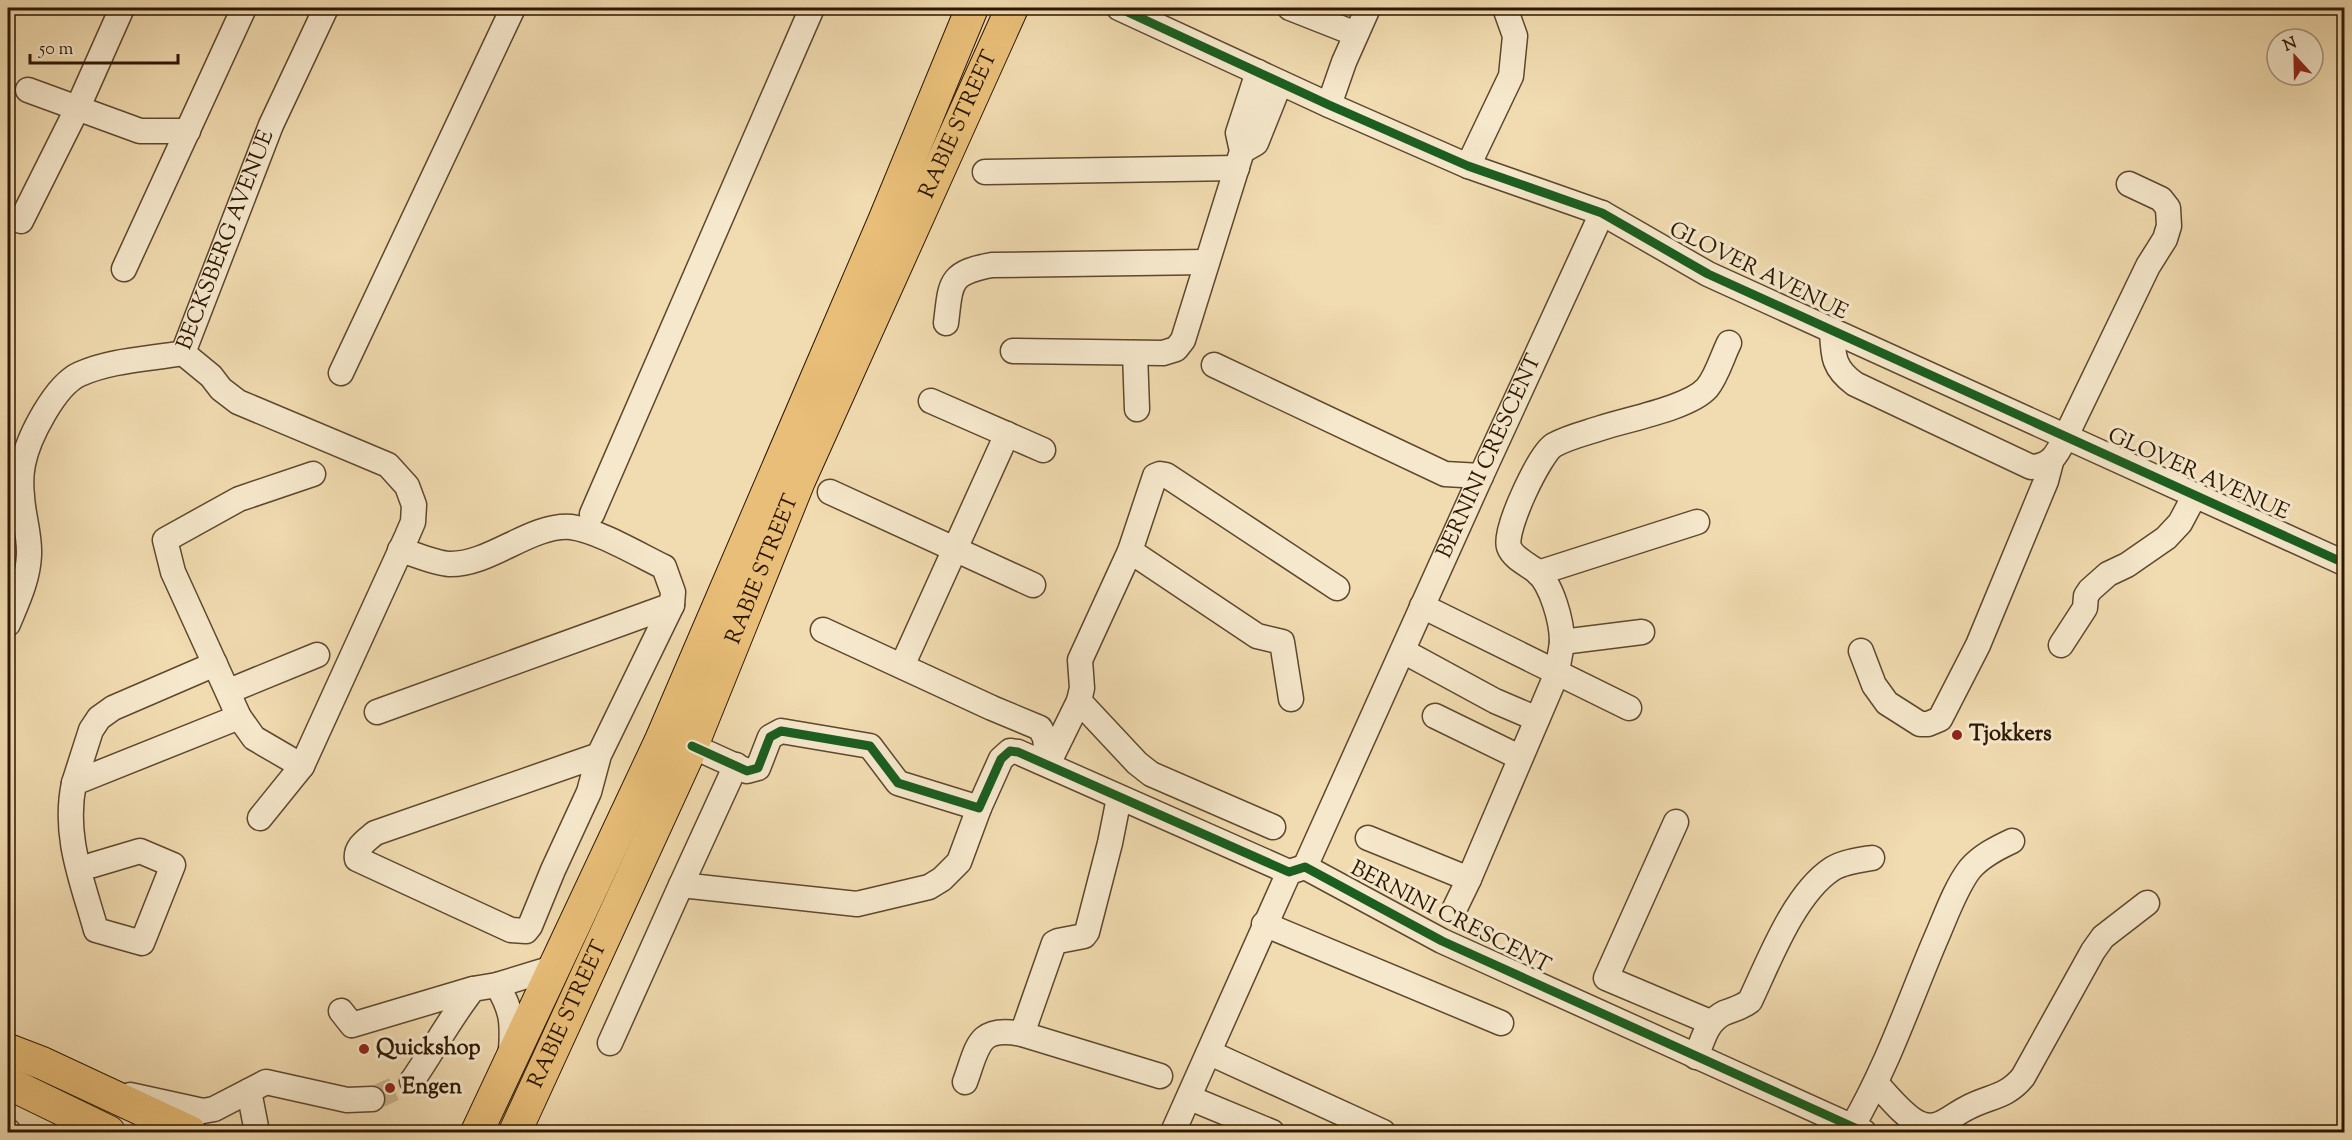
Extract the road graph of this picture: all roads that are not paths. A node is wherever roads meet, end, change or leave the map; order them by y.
1 (122, 8) edge
2 (244, 8) edge
3 (326, 8) edge
4 (513, 8) edge
5 (812, 8) edge
6 (972, 8) edge
7 (1012, 8) edge
8 (1119, 8) edge
9 (1290, 8) edge
10 (1368, 8) edge
11 (1505, 8) edge
12 (1356, 34) junction
13 (1269, 78) junction
14 (27, 90) dead end
15 (1329, 105) junction
16 (78, 107) junction
17 (188, 131) junction
18 (1239, 159) junction
19 (1468, 166) junction
20 (985, 172) dead end
21 (2129, 184) dead end
22 (1602, 213) junction
23 (21, 221) dead end
24 (1207, 262) junction
25 (124, 270) dead end
26 (946, 323) dead end
27 (1832, 330) junction
28 (1729, 343) dead end
29 (1013, 351) dead end
30 (183, 353) junction
31 (1135, 353) junction
32 (1214, 365) dead end
33 (341, 373) dead end
34 (931, 401) dead end
35 (1137, 409) dead end
36 (1007, 434) junction
37 (2066, 436) junction
38 (1043, 450) dead end
39 (2051, 462) junction
40 (312, 474) dead end
41 (1480, 476) junction
42 (830, 492) dead end
43 (2194, 495) junction
44 (592, 514) dead end
45 (1697, 522) dead end
46 (953, 548) junction
47 (400, 550) junction
48 (1130, 550) junction
49 (2344, 563) edge
50 (1538, 573) junction
51 (1033, 585) dead end
52 (1337, 588) dead end
53 (672, 605) junction
54 (1422, 606) junction
55 (8, 624) edge
56 (823, 630) dead end
57 (1641, 633) dead end
58 (1562, 642) junction
59 (2061, 645) dead end
60 (1402, 651) junction
61 (1861, 651) dead end
62 (317, 655) dead end
63 (215, 664) junction
64 (902, 666) junction
65 (1557, 674) junction
66 (229, 691) junction
67 (1291, 699) dead end
68 (1079, 701) junction
69 (1629, 708) dead end
70 (377, 712) dead end
71 (1435, 716) dead end
72 (239, 717) junction
73 (1537, 719) junction
74 (692, 746) junction
75 (599, 755) junction
76 (1519, 757) junction
77 (1048, 764) junction
78 (736, 765) junction
79 (302, 766) junction
80 (74, 783) junction
81 (1119, 798) junction
82 (979, 808) junction
83 (260, 818) dead end
84 (1676, 822) dead end
85 (1273, 827) dead end
86 (1368, 838) dead end
87 (2012, 841) dead end
88 (1872, 858) dead end
89 (93, 865) dead end
90 (1297, 869) junction
91 (1468, 879) junction
92 (681, 885) junction
93 (2147, 903) dead end
94 (1453, 912) dead end
95 (1264, 924) junction
96 (555, 967) junction
97 (497, 985) junction
98 (473, 989) junction
99 (341, 1011) dead end
100 (1710, 1022) junction
101 (1501, 1023) dead end
102 (1022, 1034) junction
103 (610, 1043) dead end
104 (8, 1050) edge
105 (1210, 1053) junction
106 (1696, 1057) junction
107 (511, 1062) junction
108 (1160, 1076) dead end
109 (412, 1081) tunnel mouth
110 (964, 1082) dead end
111 (8, 1083) edge
112 (1876, 1083) junction
113 (104, 1091) junction
114 (249, 1091) junction
115 (1190, 1098) junction
116 (372, 1099) tunnel mouth
117 (1858, 1130) edge
118 (109, 1132) edge
119 (190, 1132) edge
120 (256, 1132) edge
121 (477, 1132) edge
122 (515, 1132) edge
123 (1173, 1132) edge
124 (1272, 1132) edge
125 (1383, 1132) edge

1 - 16 street
2 - 17 street
3 - 30 street, BECKSBERG AVENUE
4 - 33 street
5 - 44 street
6 - 96 main road, RABIE STREET
7 - 74 main road, RABIE STREET
8 - 13 street, GLOVER AVENUE
9 - 12 street
10 - 12 street
11 - 19 street
12 - 15 street
13 - 15 street, GLOVER AVENUE
13 - 18 street
14 - 16 street
15 - 19 street, GLOVER AVENUE
16 - 17 street
16 - 23 street
17 - 25 street
18 - 20 street
18 - 24 street
19 - 22 street, GLOVER AVENUE
21 - 37 street
22 - 27 street, GLOVER AVENUE
22 - 41 street, BERNINI CRESCENT
24 - 26 street
24 - 31 street
27 - 37 street, GLOVER AVENUE
27 - 39 street
28 - 50 street
29 - 31 street
30 - 47 street, BECKSBERG AVENUE
30 - 55 street
31 - 35 street
32 - 41 street
34 - 36 street
36 - 38 street
36 - 46 street
37 - 39 street
37 - 43 street, GLOVER AVENUE
39 - 61 street
40 - 63 street
41 - 54 street, BERNINI CRESCENT
42 - 46 street
43 - 49 street, GLOVER AVENUE
43 - 59 street
45 - 50 street
46 - 51 street
46 - 64 street
47 - 53 street
47 - 79 street, BECKSBERG AVENUE
48 - 52 street
48 - 67 street
48 - 68 street
50 - 58 street
53 - 70 street
53 - 75 street
54 - 60 street, BERNINI CRESCENT
54 - 65 street
56 - 64 street
57 - 58 street
58 - 65 street
60 - 73 street
60 - 90 street, BERNINI CRESCENT
62 - 66 street
63 - 66 street
63 - 80 street
64 - 77 street
65 - 69 street
65 - 73 street
66 - 72 street
68 - 77 street
68 - 85 street
71 - 76 street
72 - 79 street
72 - 80 street
73 - 76 street
74 - 78 street
74 - 122 main road, RABIE STREET
75 - 75 street
76 - 91 street
77 - 81 street, BERNINI CRESCENT
77 - 82 street, BERNINI CRESCENT
78 - 82 street
78 - 92 street
79 - 83 street, BECKSBERG AVENUE
80 - 89 street
81 - 90 street, BERNINI CRESCENT
81 - 102 street
82 - 92 street
84 - 100 street
86 - 91 street
87 - 112 street
88 - 100 street
90 - 95 street
90 - 106 street, BERNINI CRESCENT
91 - 94 street
92 - 103 street
93 - 112 street
95 - 101 street
95 - 105 street
96 - 97 street
96 - 107 main road, RABIE STREET
97 - 98 street
97 - 107 street
98 - 99 street
98 - 109 street
100 - 106 street
102 - 108 street
102 - 110 street
104 - 113 main road
105 - 115 street
105 - 125 street
106 - 117 street, BERNINI CRESCENT
107 - 121 main road, RABIE STREET
111 - 118 main road
112 - 117 street
113 - 114 street
113 - 119 main road
114 - 116 street
114 - 120 street
115 - 123 street
115 - 124 street

